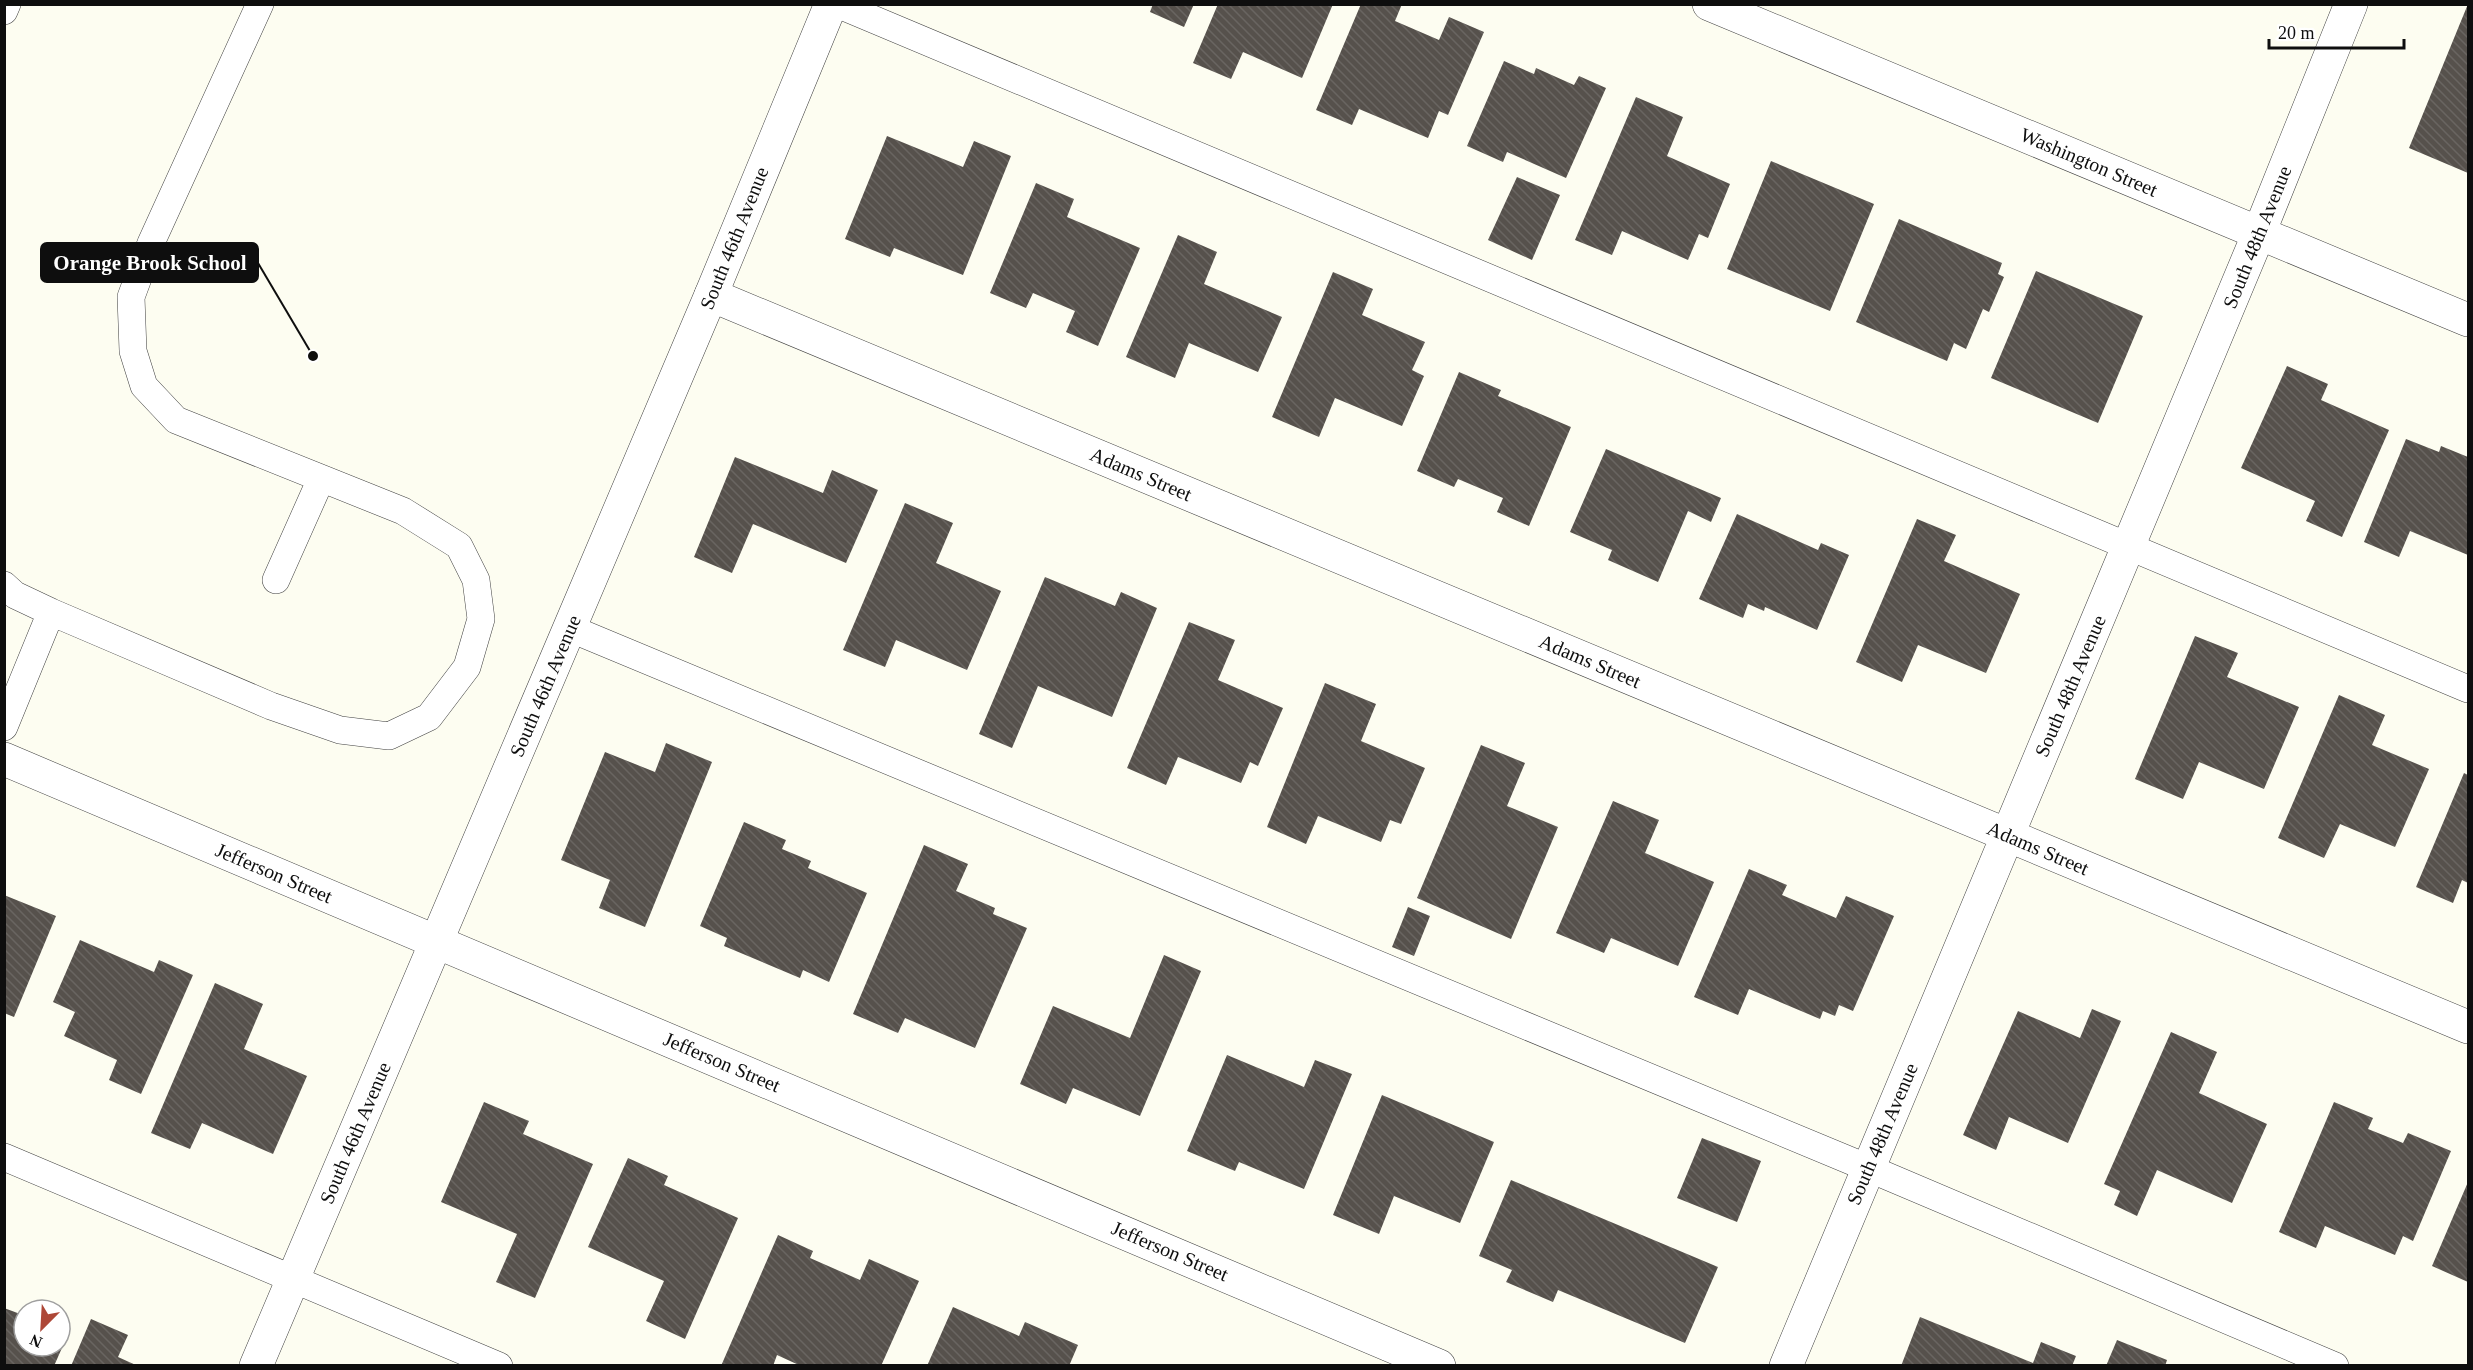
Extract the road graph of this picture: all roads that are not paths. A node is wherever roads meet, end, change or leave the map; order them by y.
1 (7, 4) edge
2 (260, 4) edge
3 (831, 4) edge
4 (837, 4) edge
5 (1708, 4) edge
6 (2351, 4) edge
7 (4, 11) edge
8 (2259, 233) junction
9 (711, 295) junction
10 (2469, 320) edge
11 (321, 479) junction
12 (2128, 546) junction
13 (276, 580) dead end
14 (4, 585) edge
15 (51, 612) junction
16 (569, 628) junction
17 (2469, 689) edge
18 (4, 727) edge
19 (4, 759) edge
20 (2007, 835) junction
21 (436, 941) junction
22 (2469, 1027) edge
23 (4, 1157) edge
24 (1868, 1168) junction
25 (293, 1280) junction
26 (256, 1365) edge
27 (498, 1365) edge
28 (1439, 1365) edge
29 (1786, 1365) edge
30 (2335, 1365) edge

1 - 7 lane
2 - 11 lane
3 - 9 street, South 46th Avenue
4 - 12 lane
5 - 8 street, Washington Street
6 - 8 street, South 48th Avenue
8 - 10 street, Washington Street
8 - 12 street, South 48th Avenue
9 - 16 street, South 46th Avenue
9 - 20 street, Adams Street
11 - 13 lane
11 - 15 lane
12 - 17 lane
12 - 20 street, South 48th Avenue
14 - 15 lane
15 - 18 lane
16 - 21 street, South 46th Avenue
16 - 24 lane
19 - 21 street, Jefferson Street
20 - 22 street, Adams Street
20 - 24 street, South 48th Avenue
21 - 25 street, South 46th Avenue
21 - 28 street, Jefferson Street
23 - 25 lane
24 - 29 street, South 48th Avenue
24 - 30 lane
25 - 26 street, South 46th Avenue
25 - 27 lane

